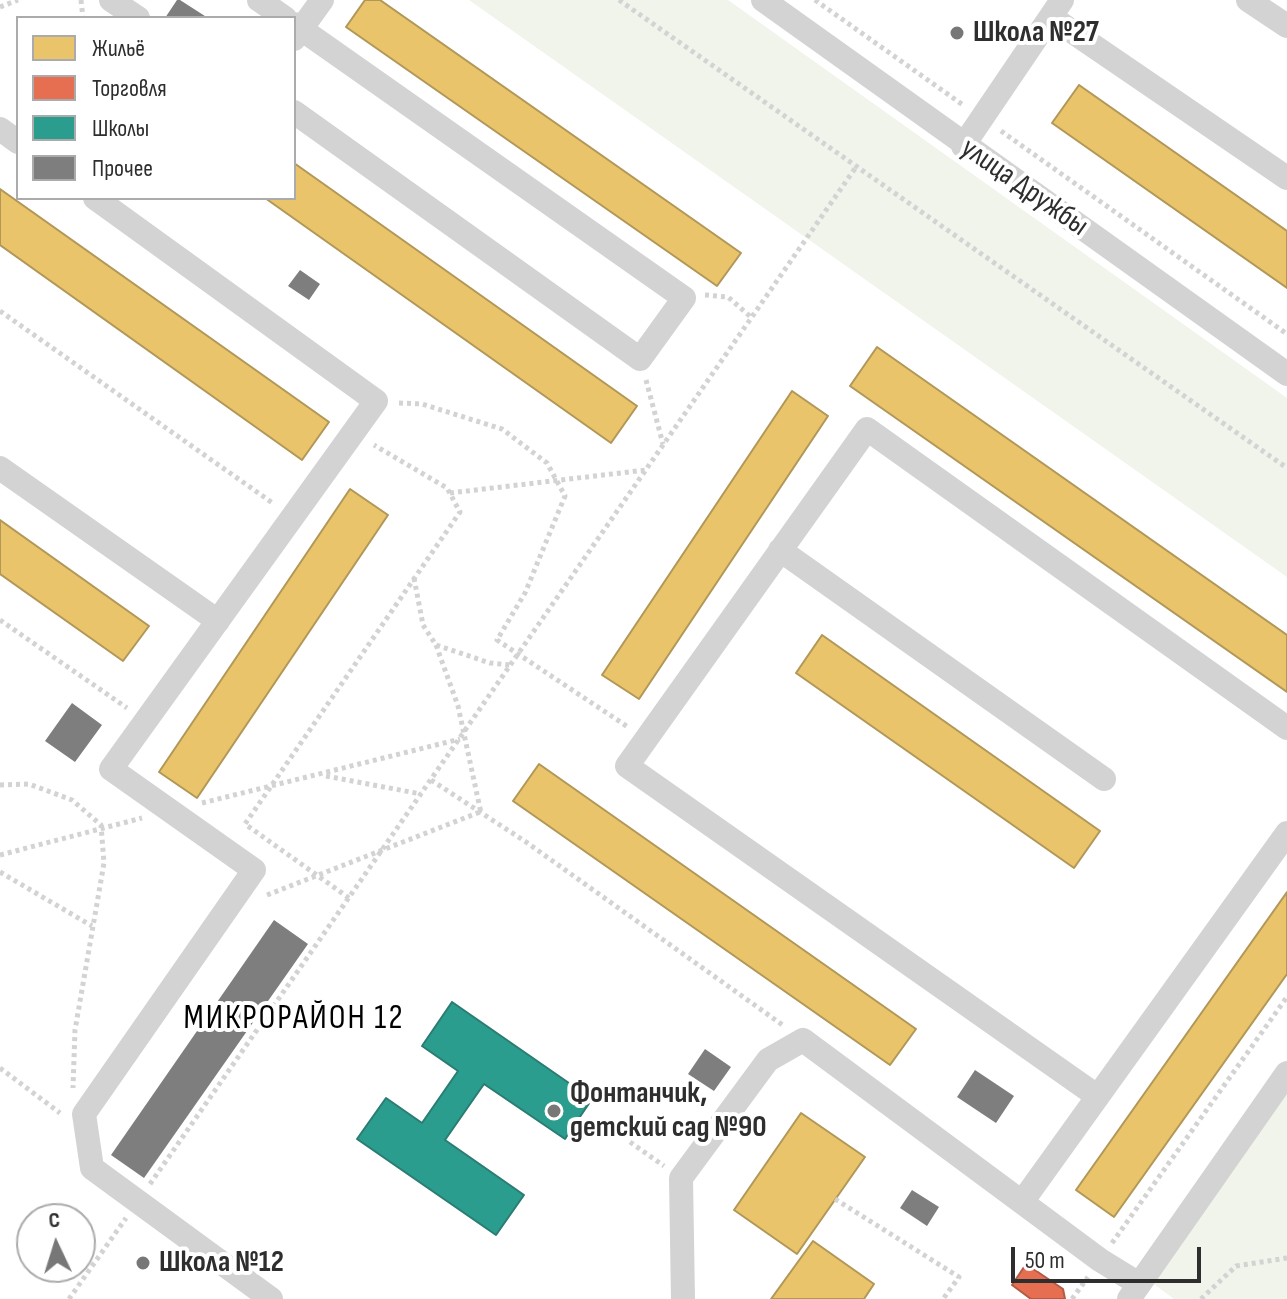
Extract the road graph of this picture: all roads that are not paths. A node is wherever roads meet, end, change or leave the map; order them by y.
1 (111, 0) edge
2 (259, 0) edge
3 (322, 0) edge
4 (763, 0) edge
5 (1248, 0) edge
6 (1057, 8) edge
7 (135, 16) edge
8 (280, 16) edge
9 (296, 25) edge
10 (1287, 26) edge
11 (296, 28) edge
12 (296, 113) edge
13 (963, 146) junction
14 (1287, 178) edge
15 (103, 200) edge
16 (1287, 374) edge
17 (0, 468) edge
18 (780, 550) junction
19 (218, 621) junction
20 (1287, 728) edge
21 (1104, 779) dead end
22 (1287, 833) edge
23 (1287, 1073) edge
24 (1097, 1096) junction
25 (1022, 1202) junction
26 (1134, 1292) edge
27 (271, 1299) edge
28 (683, 1299) edge

1 - 7 street
2 - 8 street
3 - 9 street
4 - 13 street, улица Дружбы
5 - 10 street
6 - 13 street
6 - 14 street
11 - 12 street
13 - 16 street, улица Дружбы
15 - 19 street
17 - 19 street
18 - 20 street
18 - 21 street
18 - 24 street
19 - 27 street
22 - 24 street
23 - 26 street
24 - 25 street
25 - 26 street
25 - 28 street

